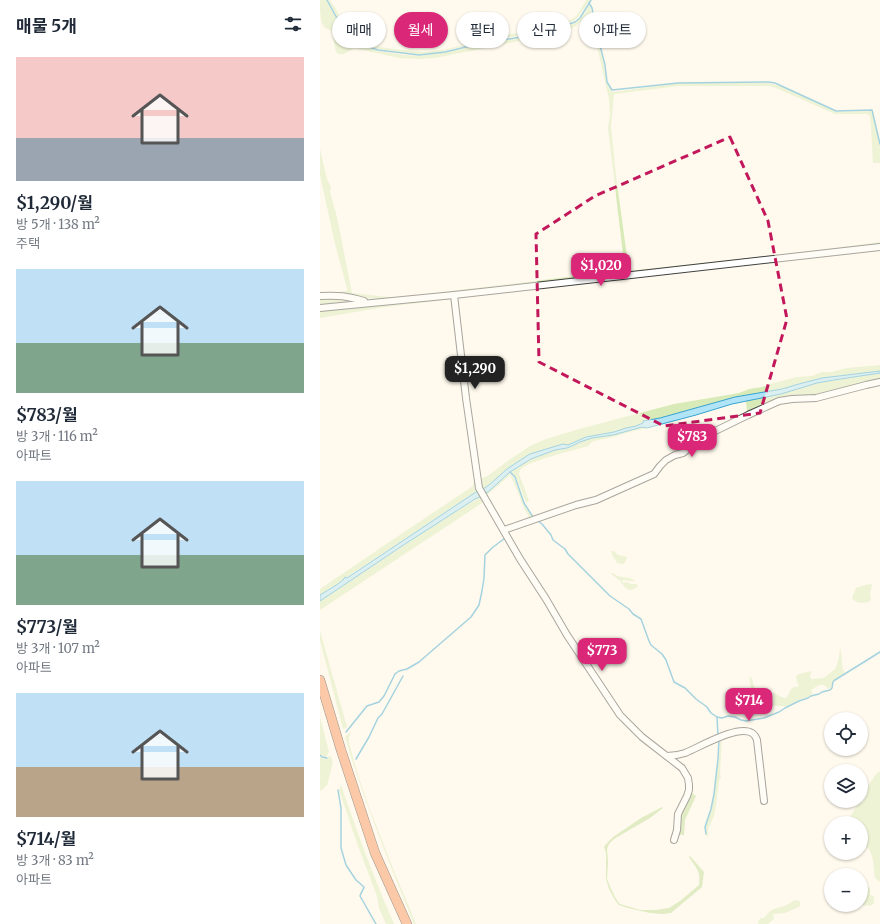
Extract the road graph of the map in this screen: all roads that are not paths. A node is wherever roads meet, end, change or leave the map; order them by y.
1 (880, 247) edge
2 (454, 295) junction
3 (320, 296) edge
4 (368, 303) junction
5 (320, 308) edge
6 (880, 382) edge
7 (504, 530) junction
8 (320, 680) edge
9 (667, 756) junction
10 (764, 801) dead end
11 (674, 840) dead end
12 (407, 924) edge

1 - 2 street
2 - 4 street
2 - 7 street
3 - 4 street
4 - 5 street
6 - 7 street
7 - 9 street
8 - 12 highway
9 - 10 street
9 - 11 street

